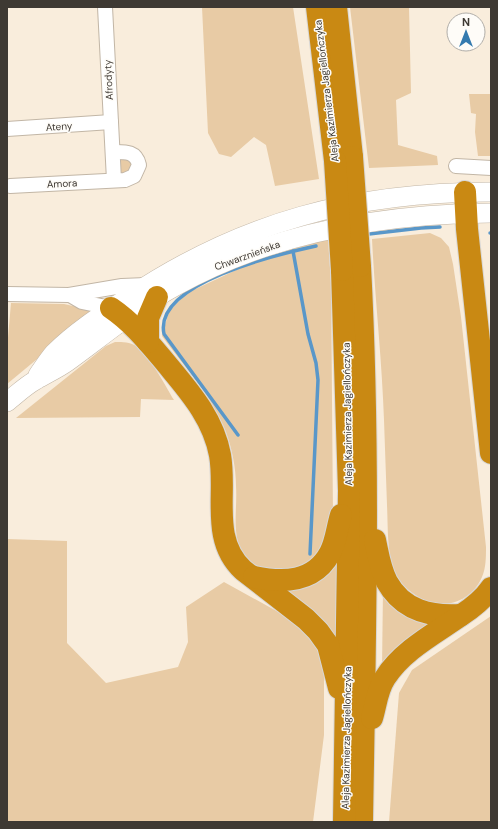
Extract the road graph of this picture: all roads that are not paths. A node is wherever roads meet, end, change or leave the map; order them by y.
1 (105, 7) edge
2 (317, 7) edge
3 (336, 7) edge
4 (111, 122) junction
5 (7, 129) edge
6 (113, 152) junction
7 (343, 159) junction
8 (456, 166) dead end
9 (491, 168) edge
10 (114, 180) junction
11 (10, 186) dead end
12 (491, 192) edge
13 (466, 203) junction
14 (491, 213) edge
15 (351, 268) junction
16 (152, 291) junction
17 (7, 294) edge
18 (69, 295) junction
19 (118, 313) junction
20 (148, 342) junction
21 (7, 402) edge
22 (491, 453) edge
23 (349, 491) junction
24 (367, 503) junction
25 (254, 577) junction
26 (491, 588) edge
27 (461, 615) junction
28 (346, 722) junction
29 (363, 744) junction
30 (344, 822) edge
31 (362, 822) edge

1 - 4 street, Afrodyty
2 - 7 highway, Aleja Kazimierza Jagiellończyka
3 - 7 highway, Aleja Kazimierza Jagiellończyka
4 - 5 street, Ateny
4 - 6 street, Afrodyty
6 - 10 street, Afrodyty
6 - 10 street
7 - 15 highway, Aleja Kazimierza Jagiellończyka, bridge
8 - 9 street
10 - 11 street, Amora
12 - 13 main road, Chwarznieńska
13 - 14 main road, Chwarznieńska
13 - 16 main road, Chwarznieńska
13 - 22 highway
15 - 23 highway, Aleja Kazimierza Jagiellończyka
15 - 24 highway, Aleja Kazimierza Jagiellończyka
16 - 18 street, Chwarznieńska
16 - 19 main road, Chwarznieńska
16 - 20 highway
17 - 18 street, Chwarznieńska
18 - 19 street, Chwarznieńska
19 - 20 highway
19 - 21 main road, Chwarznieńska
20 - 25 highway
23 - 25 highway
23 - 28 highway, Aleja Kazimierza Jagiellończyka
24 - 27 highway
24 - 29 highway, Aleja Kazimierza Jagiellończyka
25 - 28 highway
26 - 27 highway
27 - 29 highway
28 - 30 highway, Aleja Kazimierza Jagiellończyka
29 - 31 highway, Aleja Kazimierza Jagiellończyka

